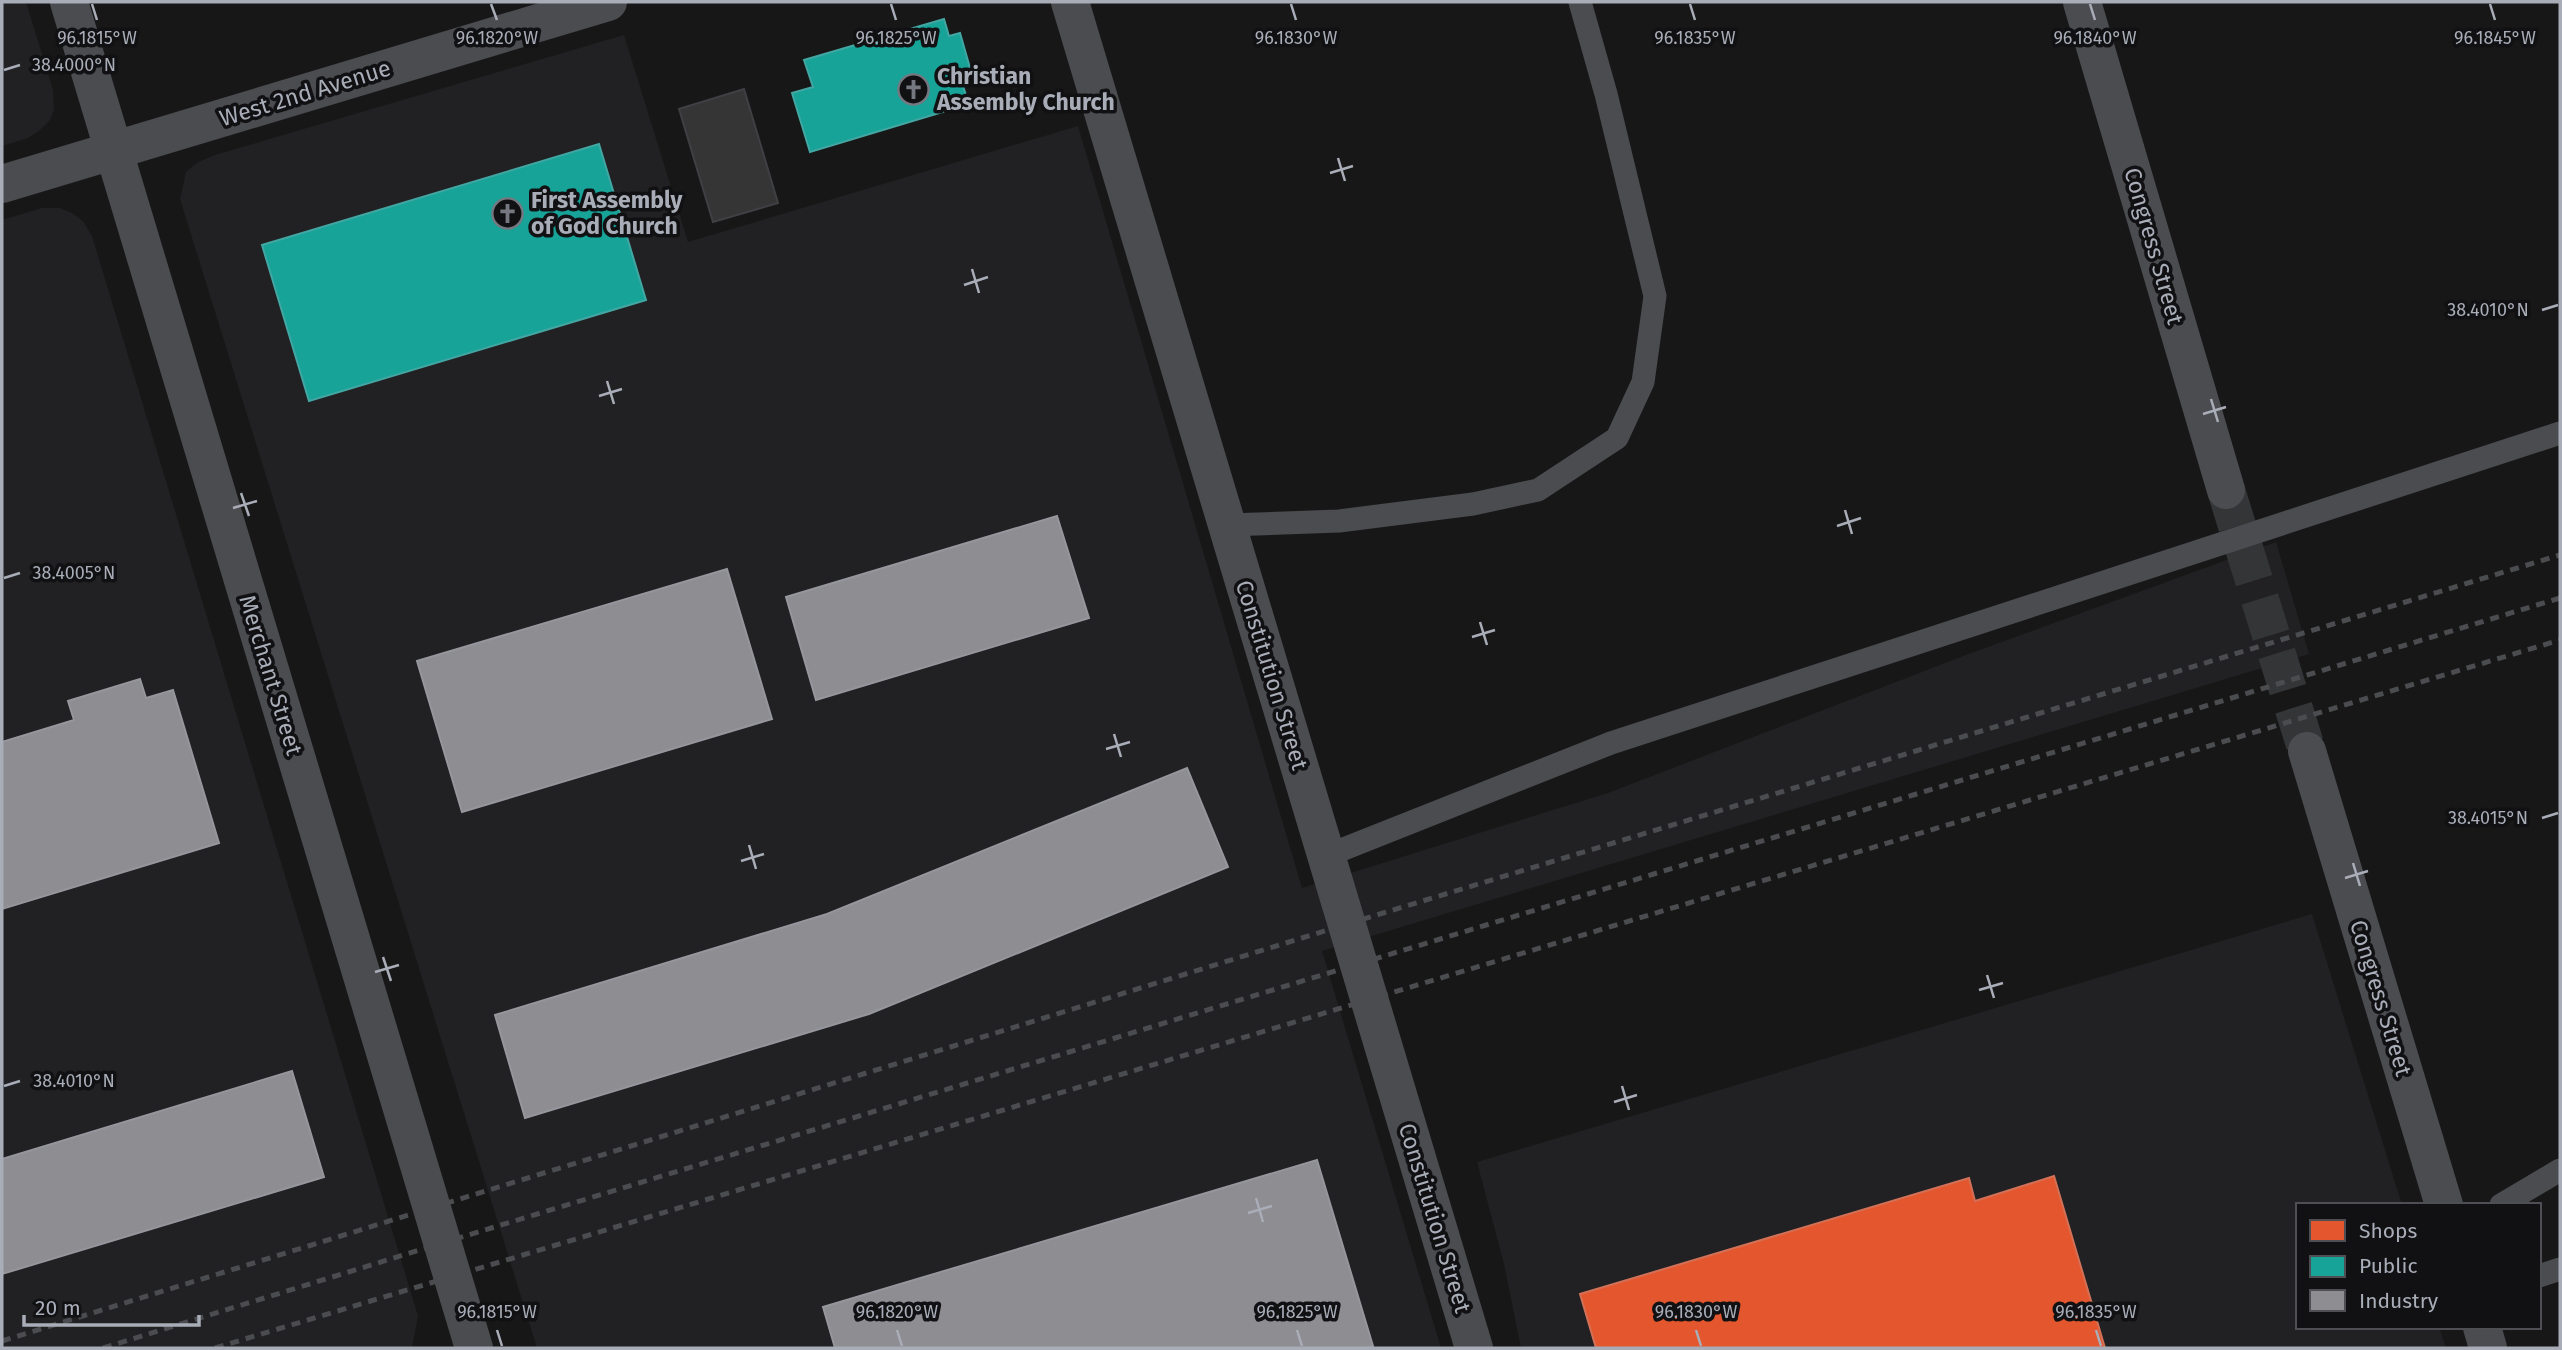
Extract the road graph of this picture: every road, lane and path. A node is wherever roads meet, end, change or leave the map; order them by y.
1 (69, 2) edge
2 (608, 2) edge
3 (1070, 2) edge
4 (1580, 2) edge
5 (2082, 2) edge
6 (549, 10) edge
7 (113, 150) junction
8 (2, 184) edge
9 (2560, 433) edge
10 (2226, 490) tunnel mouth
11 (1227, 525) junction
12 (2307, 751) tunnel mouth
13 (1326, 856) junction
14 (2560, 1170) edge
15 (2443, 1203) edge
16 (2504, 1203) edge
17 (2560, 1269) edge
18 (2541, 1275) edge
19 (2483, 1329) edge
20 (474, 1348) edge
21 (1474, 1348) edge
22 (2488, 1348) edge

1 - 7 street, Merchant Street
2 - 6 street, West 2nd Avenue
3 - 11 street, Constitution Street
4 - 11 lane
5 - 10 street, Congress Street
6 - 7 street, West 2nd Avenue
7 - 8 street, West 2nd Avenue
7 - 20 street, Merchant Street
9 - 13 lane
11 - 13 street, Constitution Street
12 - 15 street, Congress Street
13 - 21 street, Constitution Street
14 - 16 lane
17 - 18 lane
19 - 22 street

